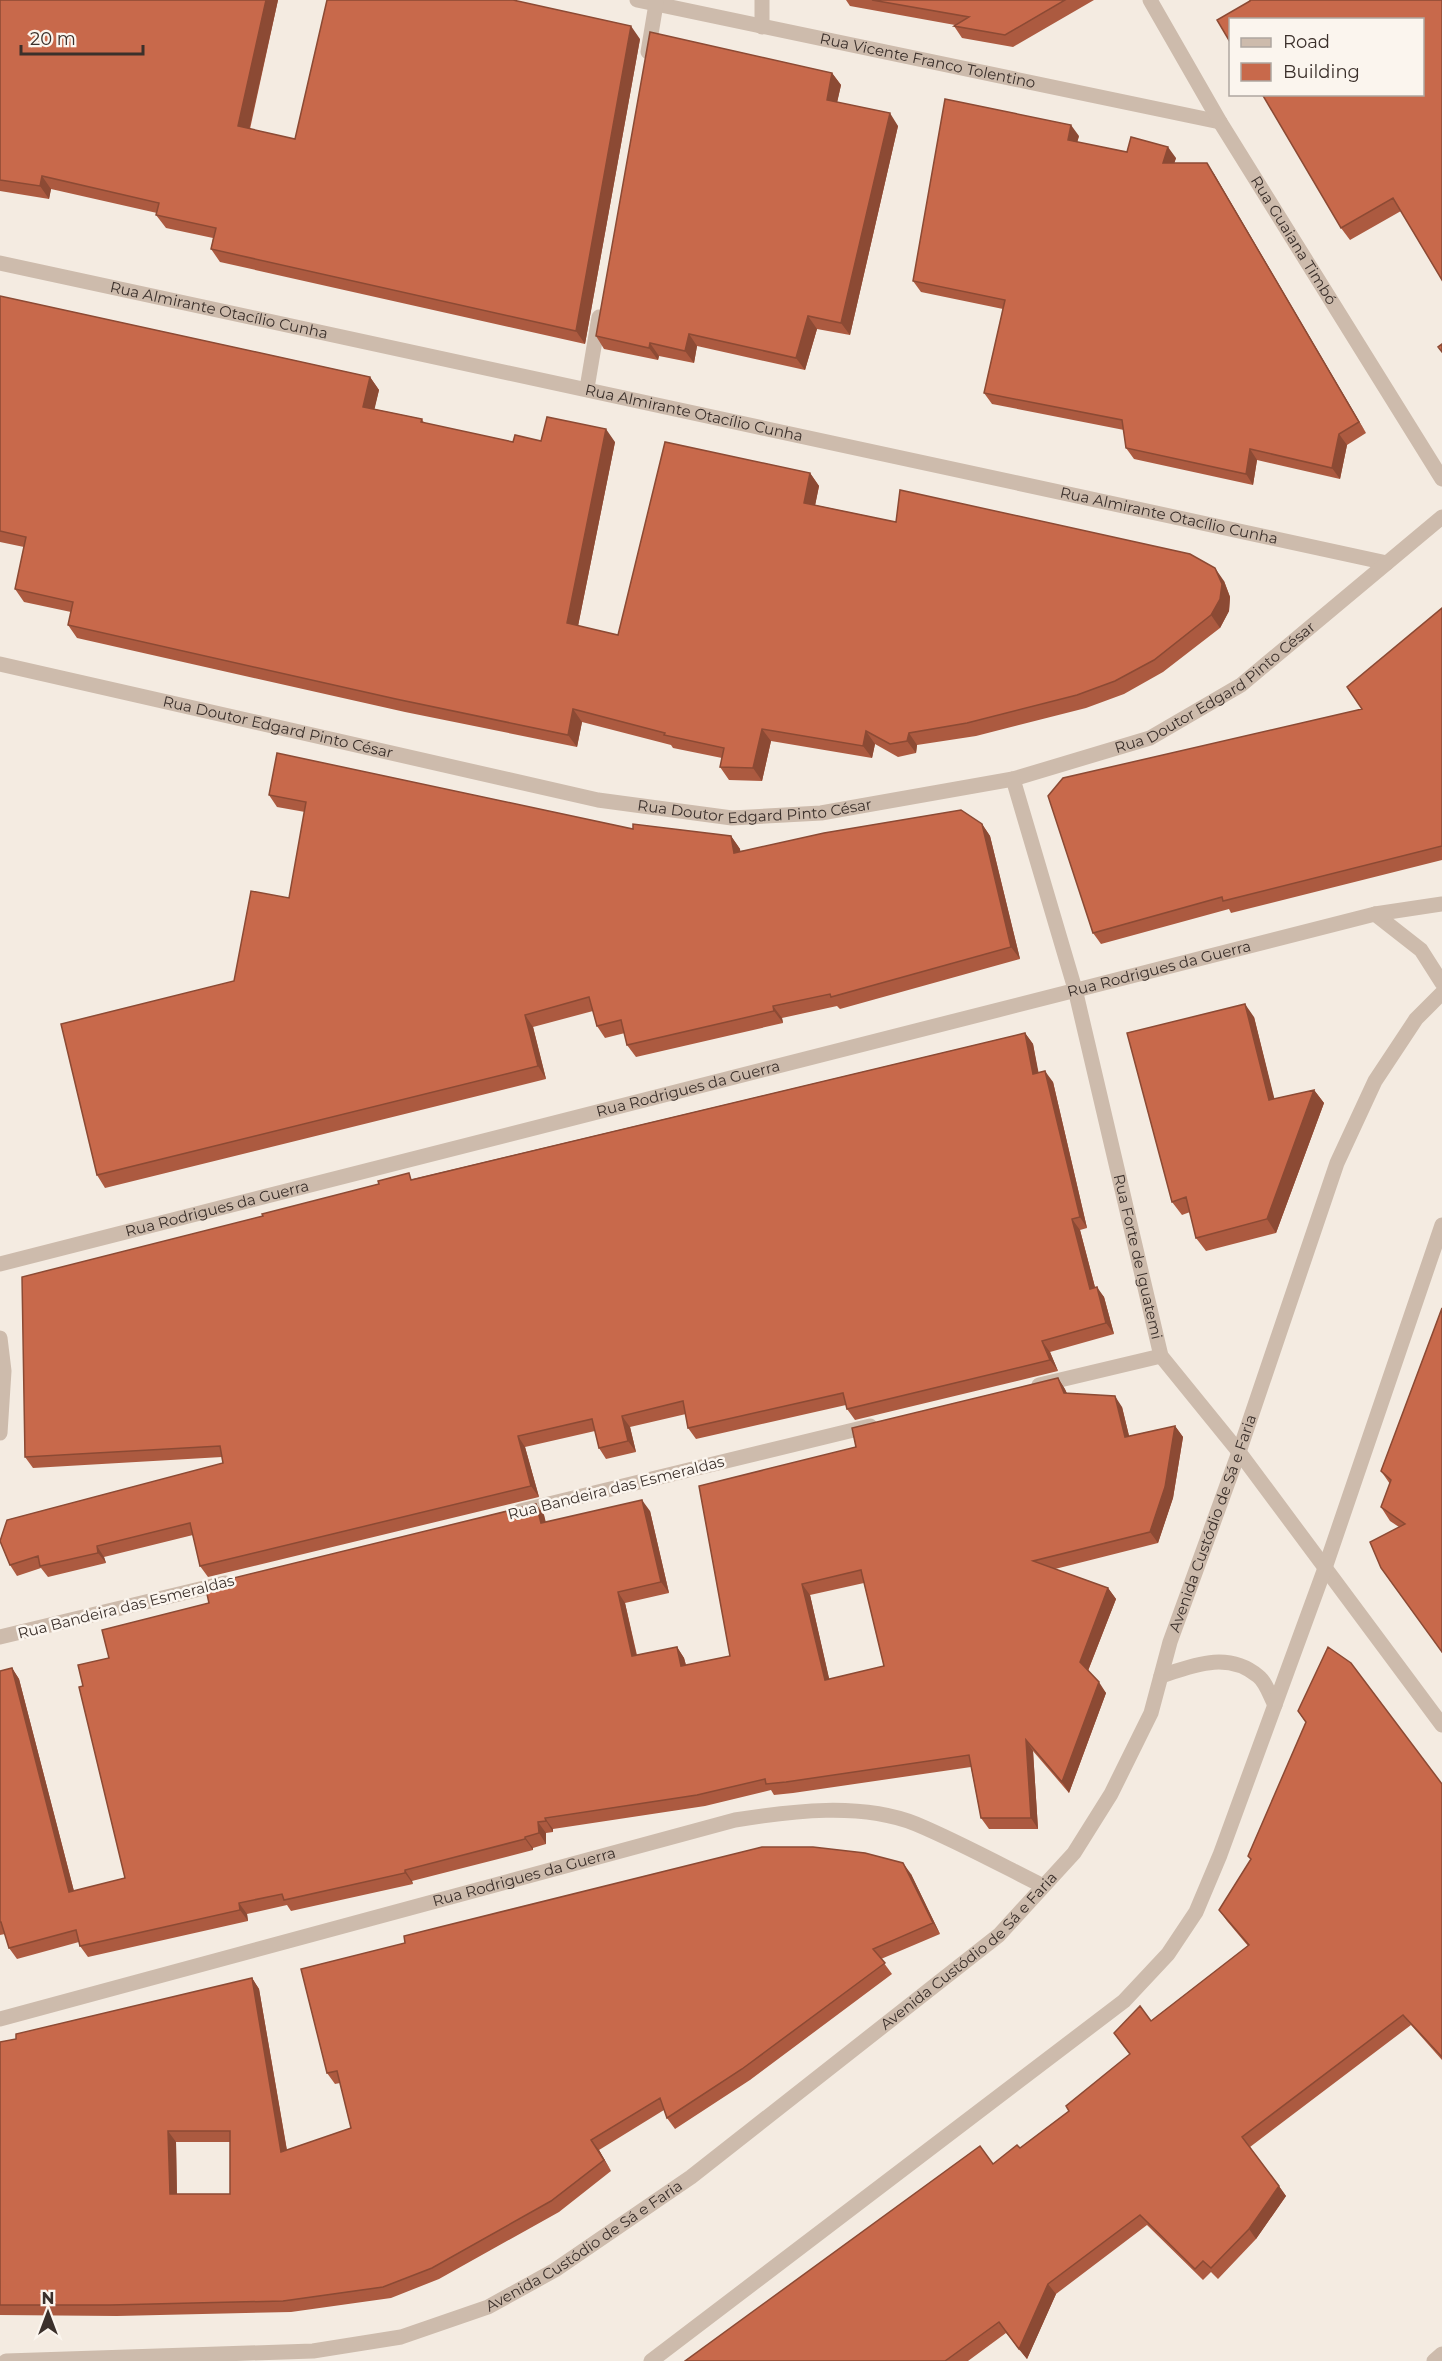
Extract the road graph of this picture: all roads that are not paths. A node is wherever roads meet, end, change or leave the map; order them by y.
1 (637, 0) edge
2 (762, 0) edge
3 (1150, 0) edge
4 (656, 4) junction
5 (679, 4) edge
6 (762, 27) junction
7 (644, 72) edge
8 (1220, 122) junction
9 (0, 263) edge
10 (603, 298) edge
11 (586, 388) junction
12 (1442, 479) edge
13 (1442, 517) edge
14 (1387, 563) junction
15 (0, 664) edge
16 (1012, 779) junction
17 (1442, 904) edge
18 (1375, 914) junction
19 (1442, 983) edge
20 (1076, 989) junction
21 (1442, 993) edge
22 (1442, 1225) edge
23 (0, 1264) edge
24 (0, 1338) edge
25 (1161, 1356) junction
26 (1022, 1390) edge
27 (883, 1423) edge
28 (0, 1432) edge
29 (1239, 1452) junction
30 (499, 1516) edge
31 (1325, 1568) junction
32 (244, 1578) edge
33 (0, 1637) edge
34 (1161, 1676) junction
35 (1275, 1705) junction
36 (1442, 1725) edge
37 (1043, 1886) junction
38 (0, 2019) edge
39 (1442, 2354) edge
40 (6, 2361) edge
41 (651, 2361) edge
42 (1434, 2361) edge

1 - 4 street, Rua Vicente Franco Tolentino
2 - 6 street
3 - 8 street, Rua Guaiana Timbó
4 - 5 street, Rua Vicente Franco Tolentino
4 - 7 street
5 - 6 street, Rua Vicente Franco Tolentino
6 - 8 street, Rua Vicente Franco Tolentino
8 - 12 street, Rua Guaiana Timbó
9 - 11 street, Rua Almirante Otacílio Cunha
10 - 11 street
11 - 14 street, Rua Almirante Otacílio Cunha
13 - 14 street, Rua Doutor Edgard Pinto César
14 - 16 street, Rua Doutor Edgard Pinto César
15 - 16 street, Rua Doutor Edgard Pinto César
16 - 20 street, Rua Forte de Iguatemi
17 - 18 street, Rua Rodrigues da Guerra
18 - 19 street
18 - 20 street, Rua Rodrigues da Guerra
20 - 23 street, Rua Rodrigues da Guerra
20 - 25 street, Rua Forte de Iguatemi
21 - 29 street, Avenida Custódio de Sá e Faria
22 - 31 street
24 - 28 street
25 - 26 street
25 - 29 street, Rua Forte de Iguatemi
27 - 30 street, Rua Bandeira das Esmeraldas
29 - 31 street, Rua Forte de Iguatemi
29 - 34 street, Avenida Custódio de Sá e Faria
31 - 35 street
31 - 36 street, Rua Forte de Iguatemi
32 - 33 street, Rua Bandeira das Esmeraldas
34 - 35 street
34 - 37 street, Avenida Custódio de Sá e Faria
35 - 41 street
37 - 38 street, Rua Rodrigues da Guerra
37 - 40 street, Avenida Custódio de Sá e Faria
39 - 42 street

